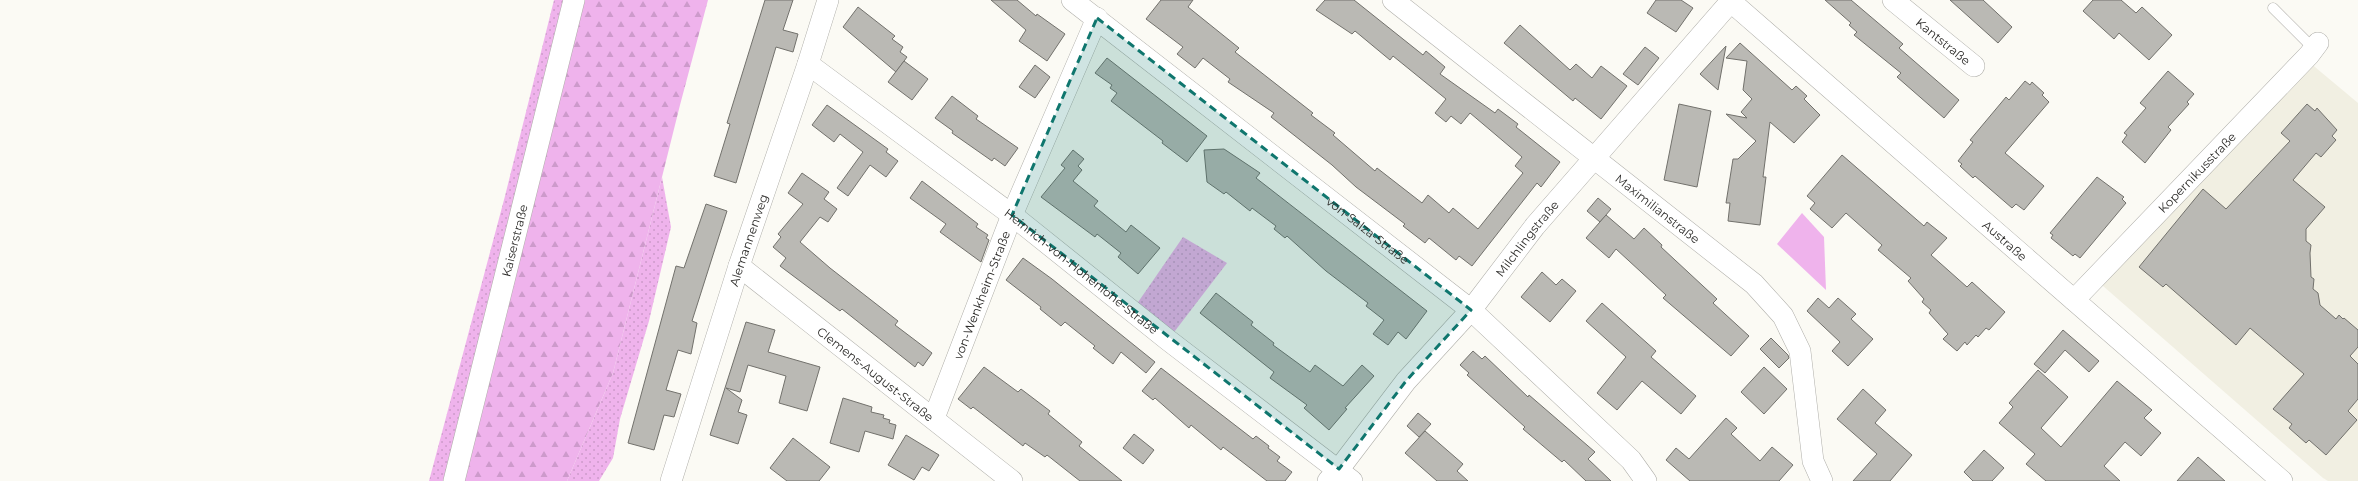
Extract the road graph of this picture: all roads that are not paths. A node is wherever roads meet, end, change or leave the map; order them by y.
1 (574, 0) edge
2 (828, 0) edge
3 (1072, 0) edge
4 (1393, 0) edge
5 (1893, 0) edge
6 (1731, 1) edge
7 (2273, 8) dead end
8 (1097, 18) junction
9 (2316, 46) joint
10 (808, 64) junction
11 (1974, 66) dead end
12 (1594, 158) junction
13 (1012, 215) junction
14 (739, 266) junction
15 (2074, 300) junction
16 (1471, 310) junction
17 (934, 418) junction
18 (1340, 477) edge
19 (454, 481) edge
20 (671, 481) edge
21 (1012, 481) edge
22 (1646, 481) edge
23 (1822, 481) edge
24 (2282, 481) edge

1 - 19 street, Kaiserstraße
2 - 10 street, Alemannenweg
3 - 8 street, von-Salza-Straße
4 - 12 street, Maximilianstraße
5 - 11 street, Kantstraße
6 - 12 street, Milchlingstraße
6 - 15 street, Austraße
7 - 9 lane
8 - 13 street, von-Wenkheim-Straße
8 - 16 street, von-Salza-Straße
9 - 15 street, Kopernikusstraße
10 - 13 street, Heinrich-von-Hohenlohe-Straße
10 - 14 street, Alemannenweg
12 - 16 street, Milchlingstraße
12 - 23 street, Maximilianstraße
13 - 17 street, von-Wenkheim-Straße
13 - 18 street, Heinrich-von-Hohenlohe-Straße
14 - 17 street, Clemens-August-Straße
14 - 20 street, Alemannenweg
15 - 24 street, Austraße
16 - 18 street, Milchlingstraße
16 - 22 street, von-Salza-Straße
17 - 21 street, Clemens-August-Straße

